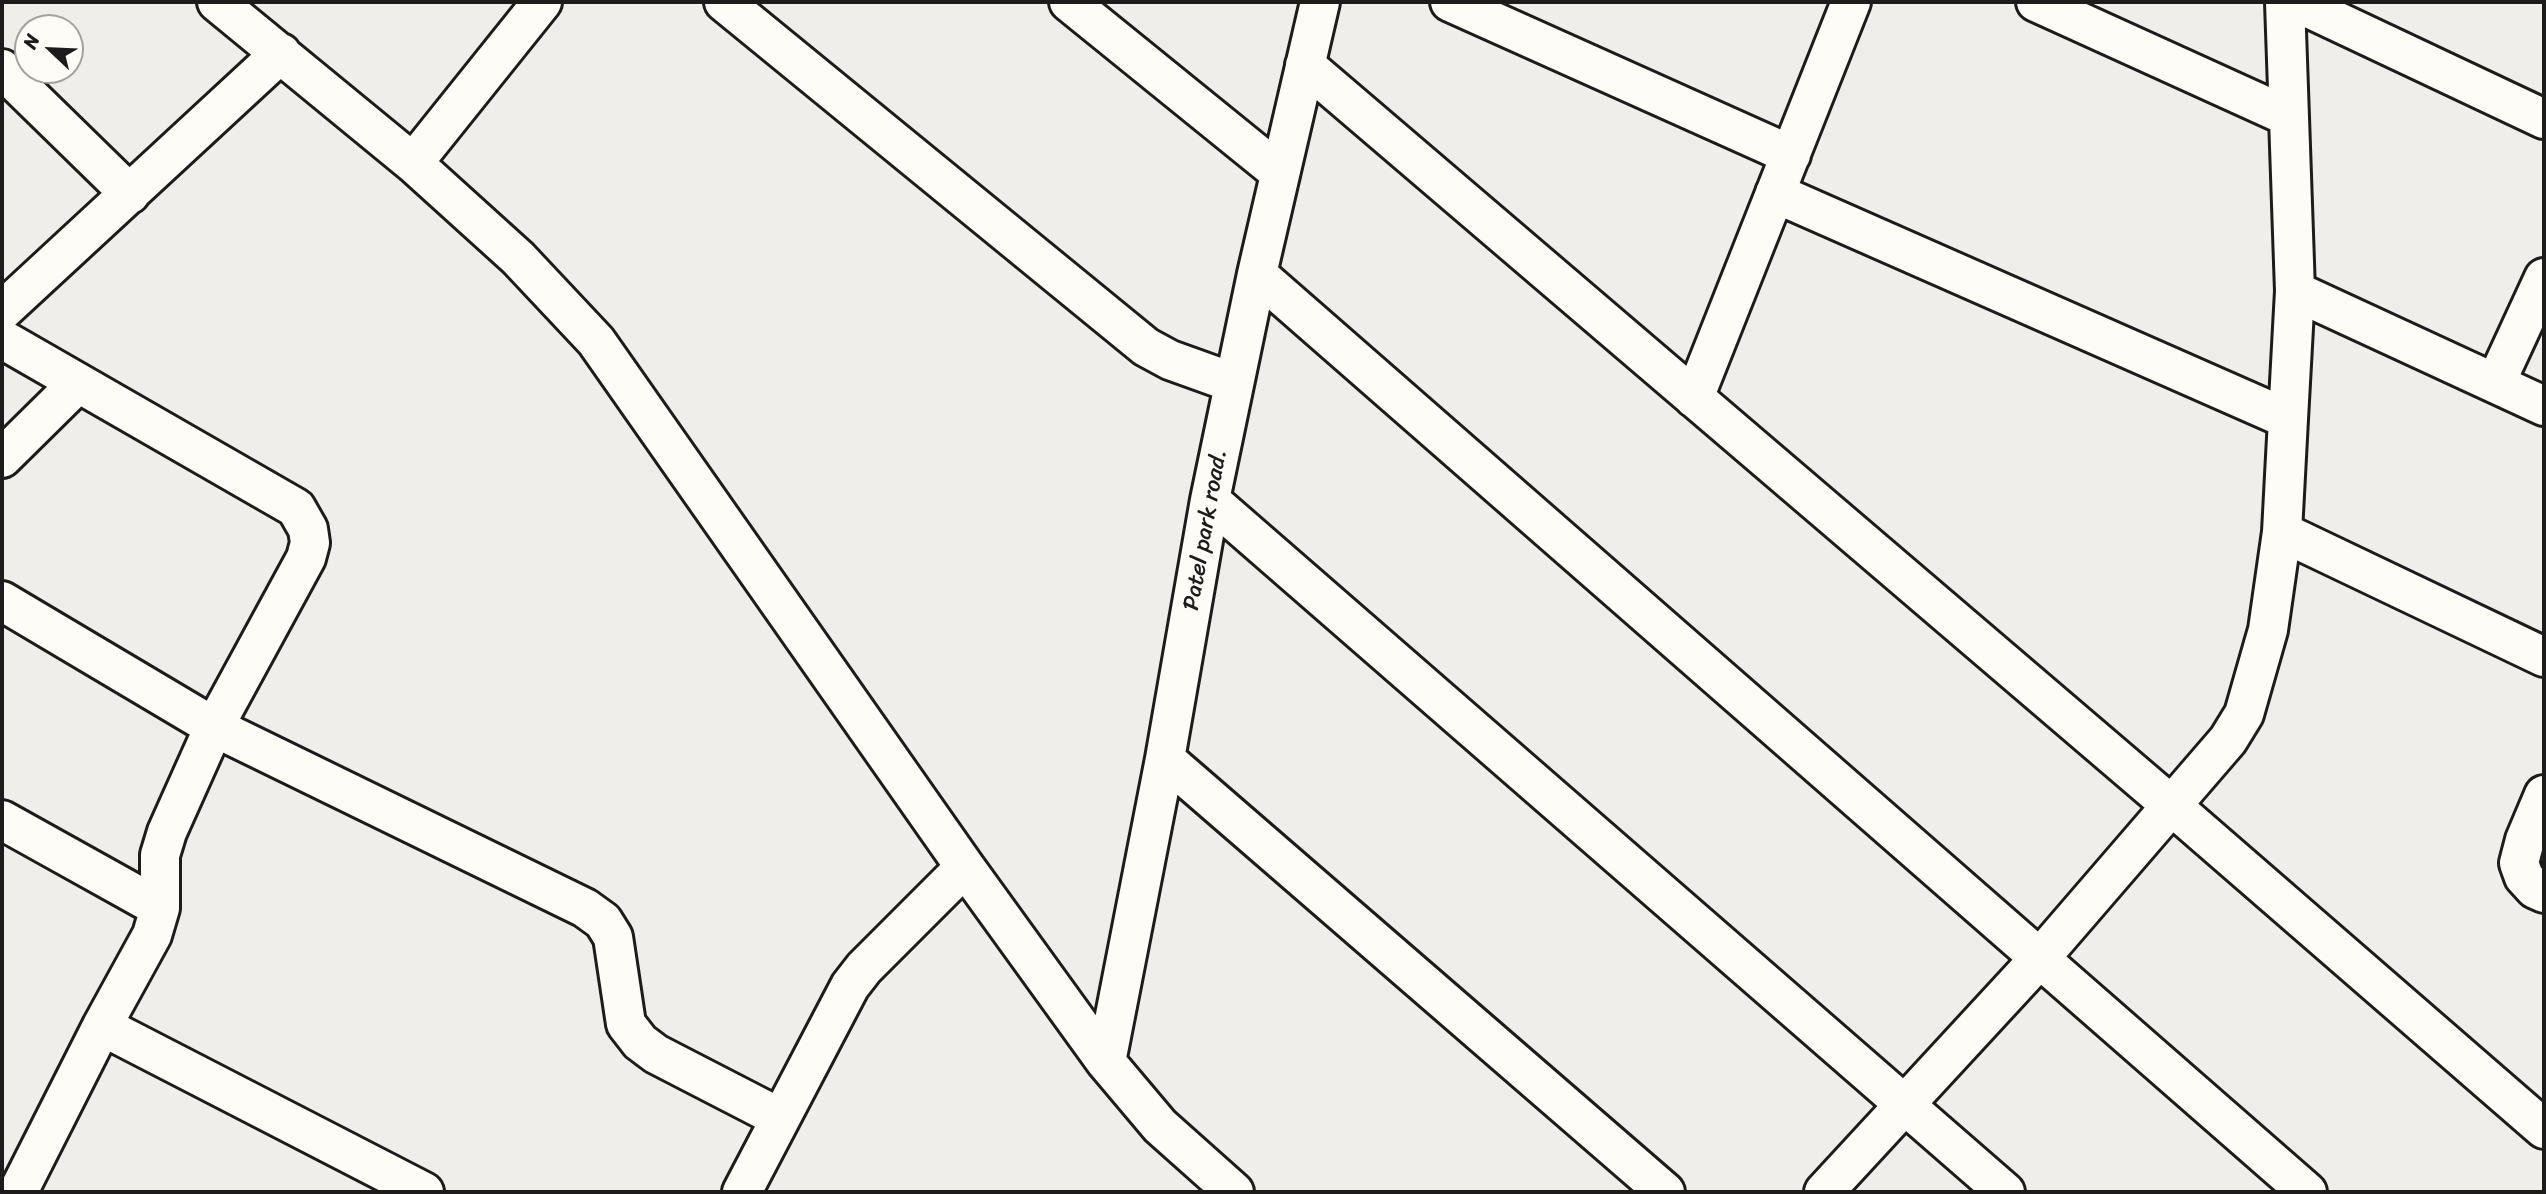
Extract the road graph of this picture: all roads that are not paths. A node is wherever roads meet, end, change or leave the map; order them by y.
1 (217, 2) edge
2 (542, 2) edge
3 (724, 2) edge
4 (1069, 2) edge
5 (1321, 2) edge
6 (1450, 2) edge
7 (1851, 2) edge
8 (2036, 2) edge
9 (2285, 2) edge
10 (2296, 2) edge
11 (281, 54) junction
12 (1305, 65) junction
13 (2, 69) edge
14 (2287, 116) junction
15 (2544, 119) edge
16 (1791, 155) junction
17 (413, 163) junction
18 (1280, 173) junction
19 (1776, 193) junction
20 (130, 194) junction
21 (1257, 274) junction
22 (2544, 278) edge
23 (2295, 291) junction
24 (2, 312) edge
25 (2, 339) edge
26 (2496, 382) junction
27 (78, 383) junction
28 (1234, 383) junction
29 (1695, 398) junction
30 (2544, 406) edge
31 (2288, 419) junction
32 (2, 458) edge
33 (1210, 500) junction
34 (2282, 532) junction
35 (2, 601) edge
36 (2544, 657) edge
37 (214, 727) junction
38 (1165, 759) junction
39 (2544, 795) edge
40 (2172, 806) junction
41 (2, 820) edge
42 (965, 867) junction
43 (2544, 893) edge
44 (160, 908) junction
45 (2040, 958) junction
46 (102, 1026) junction
47 (1106, 1062) junction
48 (1904, 1106) junction
49 (780, 1118) junction
50 (2544, 1129) edge
51 (1212, 1185) edge
52 (18, 1192) edge
53 (424, 1192) edge
54 (742, 1192) edge
55 (1665, 1192) edge
56 (1824, 1192) edge
57 (2005, 1192) edge
58 (2306, 1192) edge

1 - 11 street
2 - 17 street
3 - 28 street
4 - 18 street
5 - 12 street, Patel park road.
6 - 16 street
7 - 16 street
8 - 14 street
9 - 14 street
10 - 15 street
11 - 17 street
11 - 20 street
12 - 18 street, Patel park road.
12 - 29 street
13 - 20 street
14 - 23 street
16 - 19 street
17 - 42 street
18 - 21 street, Patel park road.
19 - 29 street
19 - 31 street
20 - 24 street
21 - 28 street, Patel park road.
21 - 45 street
22 - 26 street
23 - 26 street
23 - 31 street
25 - 27 street
26 - 30 street
27 - 32 street
27 - 37 street
28 - 33 street, Patel park road.
29 - 40 street
31 - 34 street
33 - 38 street, Patel park road.
33 - 48 street
34 - 36 street
34 - 40 street
35 - 37 street
37 - 44 street
37 - 49 street
38 - 47 street, Patel park road.
38 - 55 street
39 - 43 street
40 - 45 street
40 - 50 street
41 - 44 street
42 - 47 street
42 - 49 street
44 - 46 street
45 - 48 street
45 - 58 street
46 - 52 street
46 - 53 street
47 - 51 street
48 - 56 street
48 - 57 street
49 - 54 street

